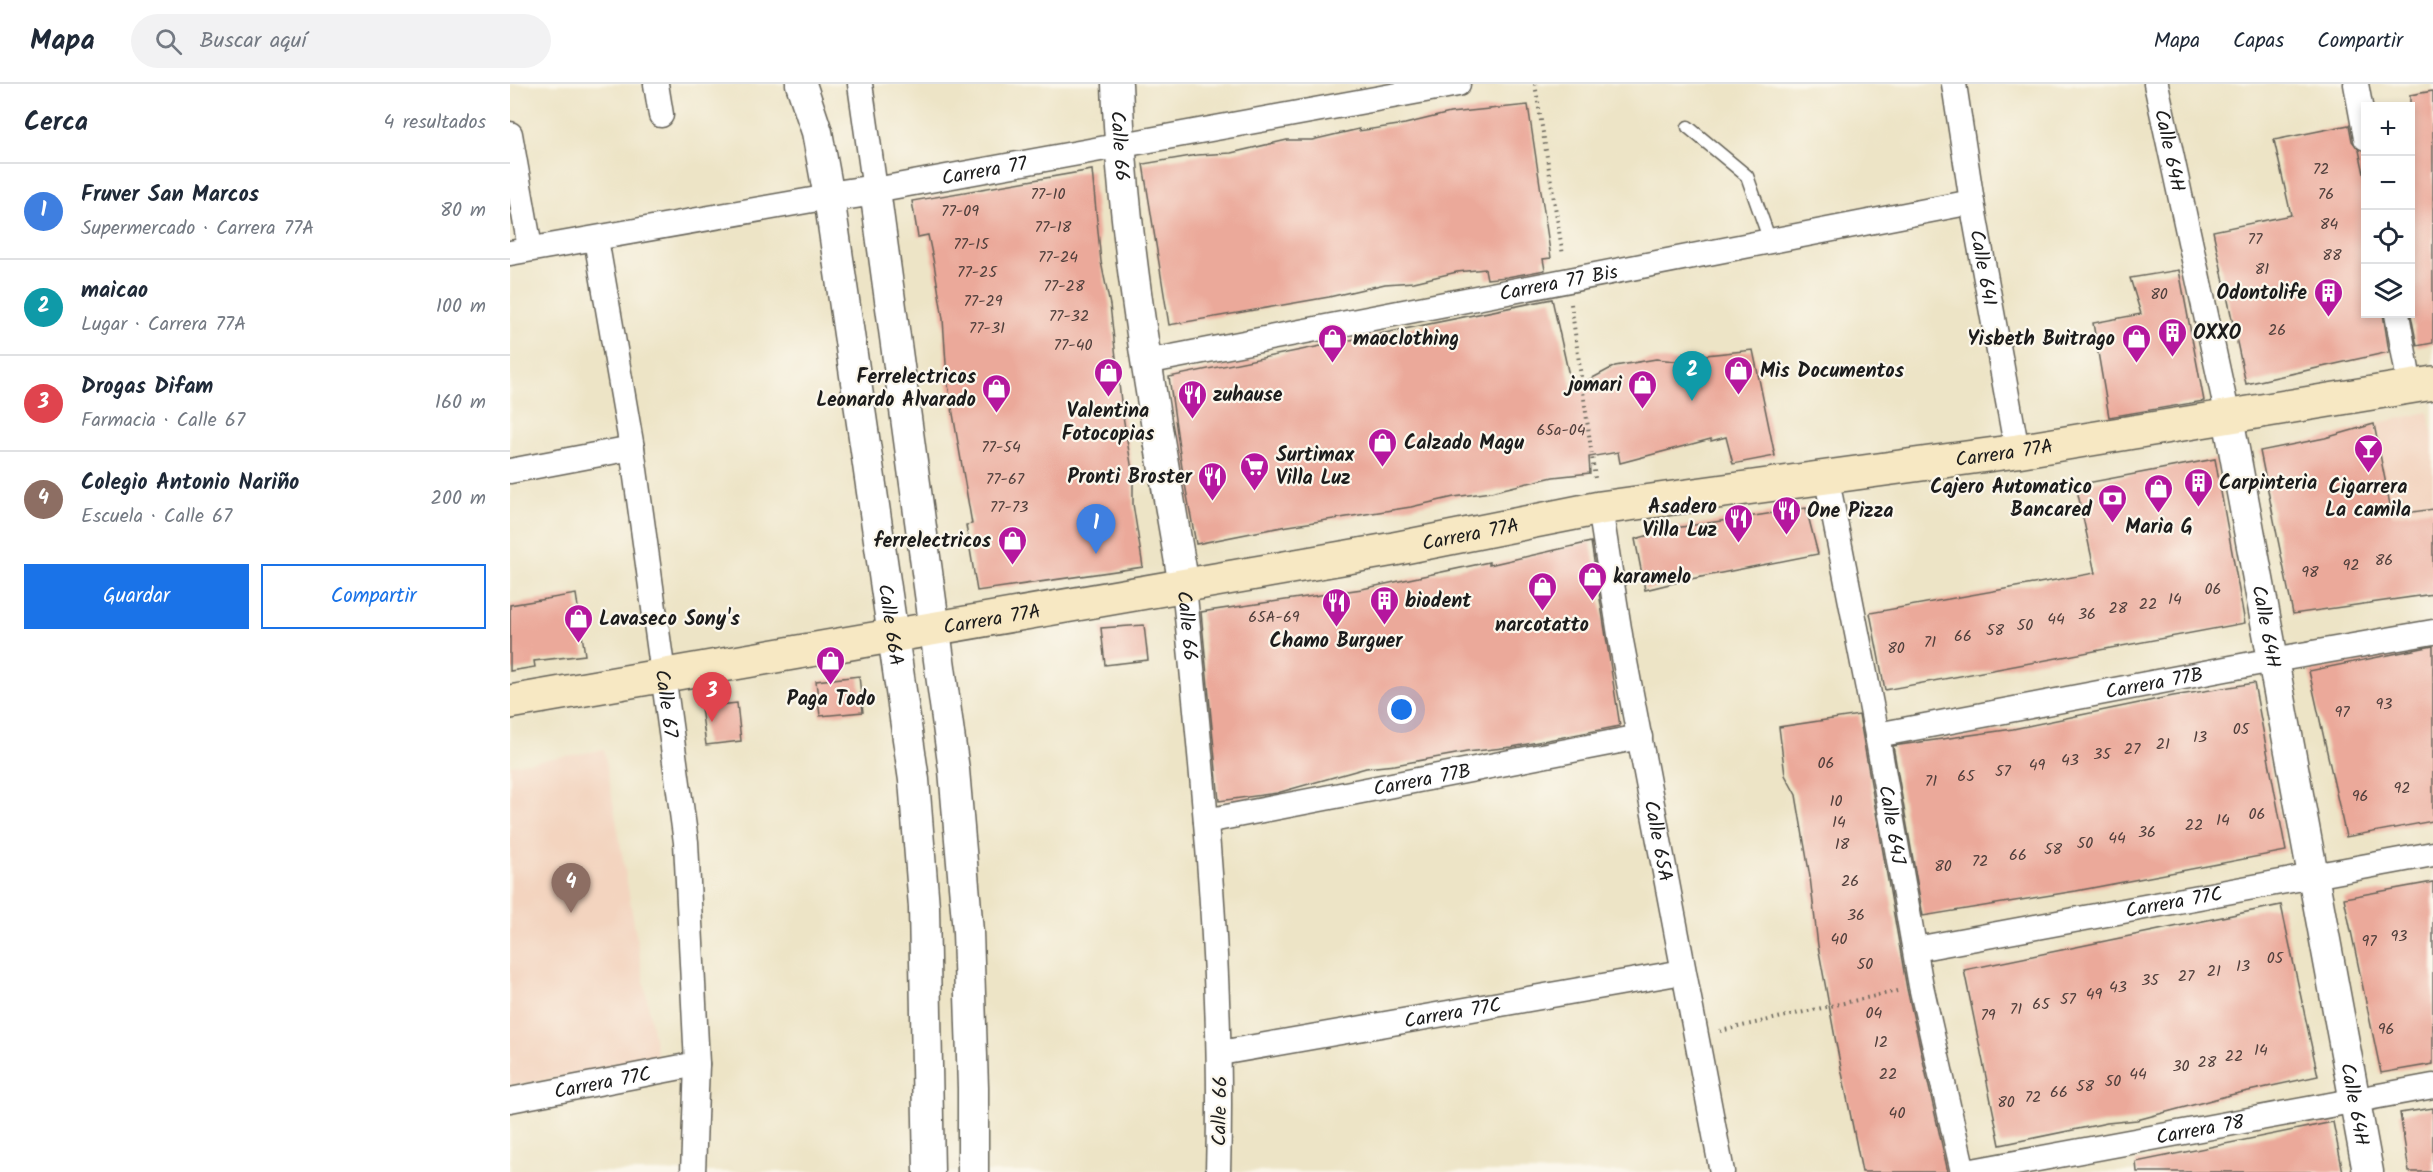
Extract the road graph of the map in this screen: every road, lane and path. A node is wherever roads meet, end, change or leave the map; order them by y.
1 (656, 84) edge
2 (801, 84) edge
3 (860, 84) edge
4 (1117, 84) edge
5 (1458, 84) edge
6 (1954, 84) edge
7 (2156, 84) edge
8 (2356, 84) edge
9 (2361, 111) edge
10 (661, 115) dead end
11 (1688, 128) dead end
12 (510, 134) edge
13 (1119, 145) junction
14 (875, 190) junction
15 (829, 197) junction
16 (1972, 202) junction
17 (596, 239) junction
18 (1770, 241) junction
19 (520, 250) edge
20 (2398, 318) edge
21 (1146, 362) junction
22 (2422, 385) edge
23 (2228, 417) junction
24 (632, 448) junction
25 (2017, 451) junction
26 (510, 471) edge
27 (1826, 475) junction
28 (1600, 508) junction
29 (1185, 586) junction
30 (936, 628) junction
31 (2433, 632) edge
32 (894, 635) junction
33 (2273, 660) junction
34 (662, 676) junction
35 (510, 702) edge
36 (1877, 735) junction
37 (1640, 737) junction
38 (1206, 820) junction
39 (2433, 854) edge
40 (2313, 876) junction
41 (1916, 949) junction
42 (1683, 972) junction
43 (1921, 986) junction
44 (1696, 1037) junction
45 (1220, 1053) junction
46 (697, 1064) junction
47 (2433, 1086) edge
48 (510, 1100) edge
49 (2355, 1100) junction
50 (693, 1172) edge
51 (929, 1172) edge
52 (973, 1172) edge
53 (1218, 1172) edge
54 (1722, 1172) edge
55 (1965, 1172) edge
56 (2368, 1172) edge

1 - 10 street
2 - 15 street, Calle 66A
3 - 14 street
4 - 13 street, Calle 66
5 - 13 street, Carrera 77
6 - 16 street, Calle 64I
7 - 23 street, Calle 64H
8 - 9 street
11 - 18 lane
12 - 19 street
13 - 14 street, Carrera 77
13 - 21 street, Calle 66
14 - 15 street, Carrera 77
14 - 30 street
15 - 17 street, Carrera 77
15 - 32 street, Calle 66A
16 - 18 street, Carrera 77 Bis
16 - 25 street, Calle 64I
17 - 19 street, Carrera 77
17 - 24 street, Calle 67
18 - 21 street, Carrera 77 Bis
20 - 22 street
21 - 29 street, Calle 66
22 - 23 main road, Carrera 77A
23 - 25 main road, Carrera 77A
23 - 33 street, Calle 64H
24 - 26 street
24 - 34 street, Calle 67
25 - 27 main road, Carrera 77A
27 - 28 main road, Carrera 77A
27 - 36 street, Calle 64J
28 - 29 main road, Carrera 77A
28 - 37 street, Calle 65A
29 - 30 main road, Carrera 77A
29 - 38 street, Calle 66
30 - 32 main road, Carrera 77A
30 - 52 street
31 - 33 street, Carrera 77B
32 - 34 main road, Carrera 77A
32 - 51 street, Calle 66A
33 - 36 street, Carrera 77B
33 - 40 street, Calle 64H
34 - 35 main road, Carrera 77A
34 - 46 street, Calle 67
36 - 41 street, Calle 64J
37 - 38 street, Carrera 77B
37 - 42 street, Calle 65A
38 - 45 street, Calle 66
39 - 40 street, Carrera 77C
40 - 41 street, Carrera 77C
40 - 49 street, Calle 64H
41 - 43 street, Calle 64J
42 - 44 street, Calle 65A
42 - 45 street, Carrera 77C
43 - 44 path
43 - 55 street, Calle 64J
44 - 54 street, Calle 65A
45 - 53 street, Calle 66
46 - 48 street, Carrera 77C
46 - 50 street, Calle 67
47 - 49 street, Carrera 78
49 - 55 street, Carrera 78
49 - 56 street, Calle 64H

